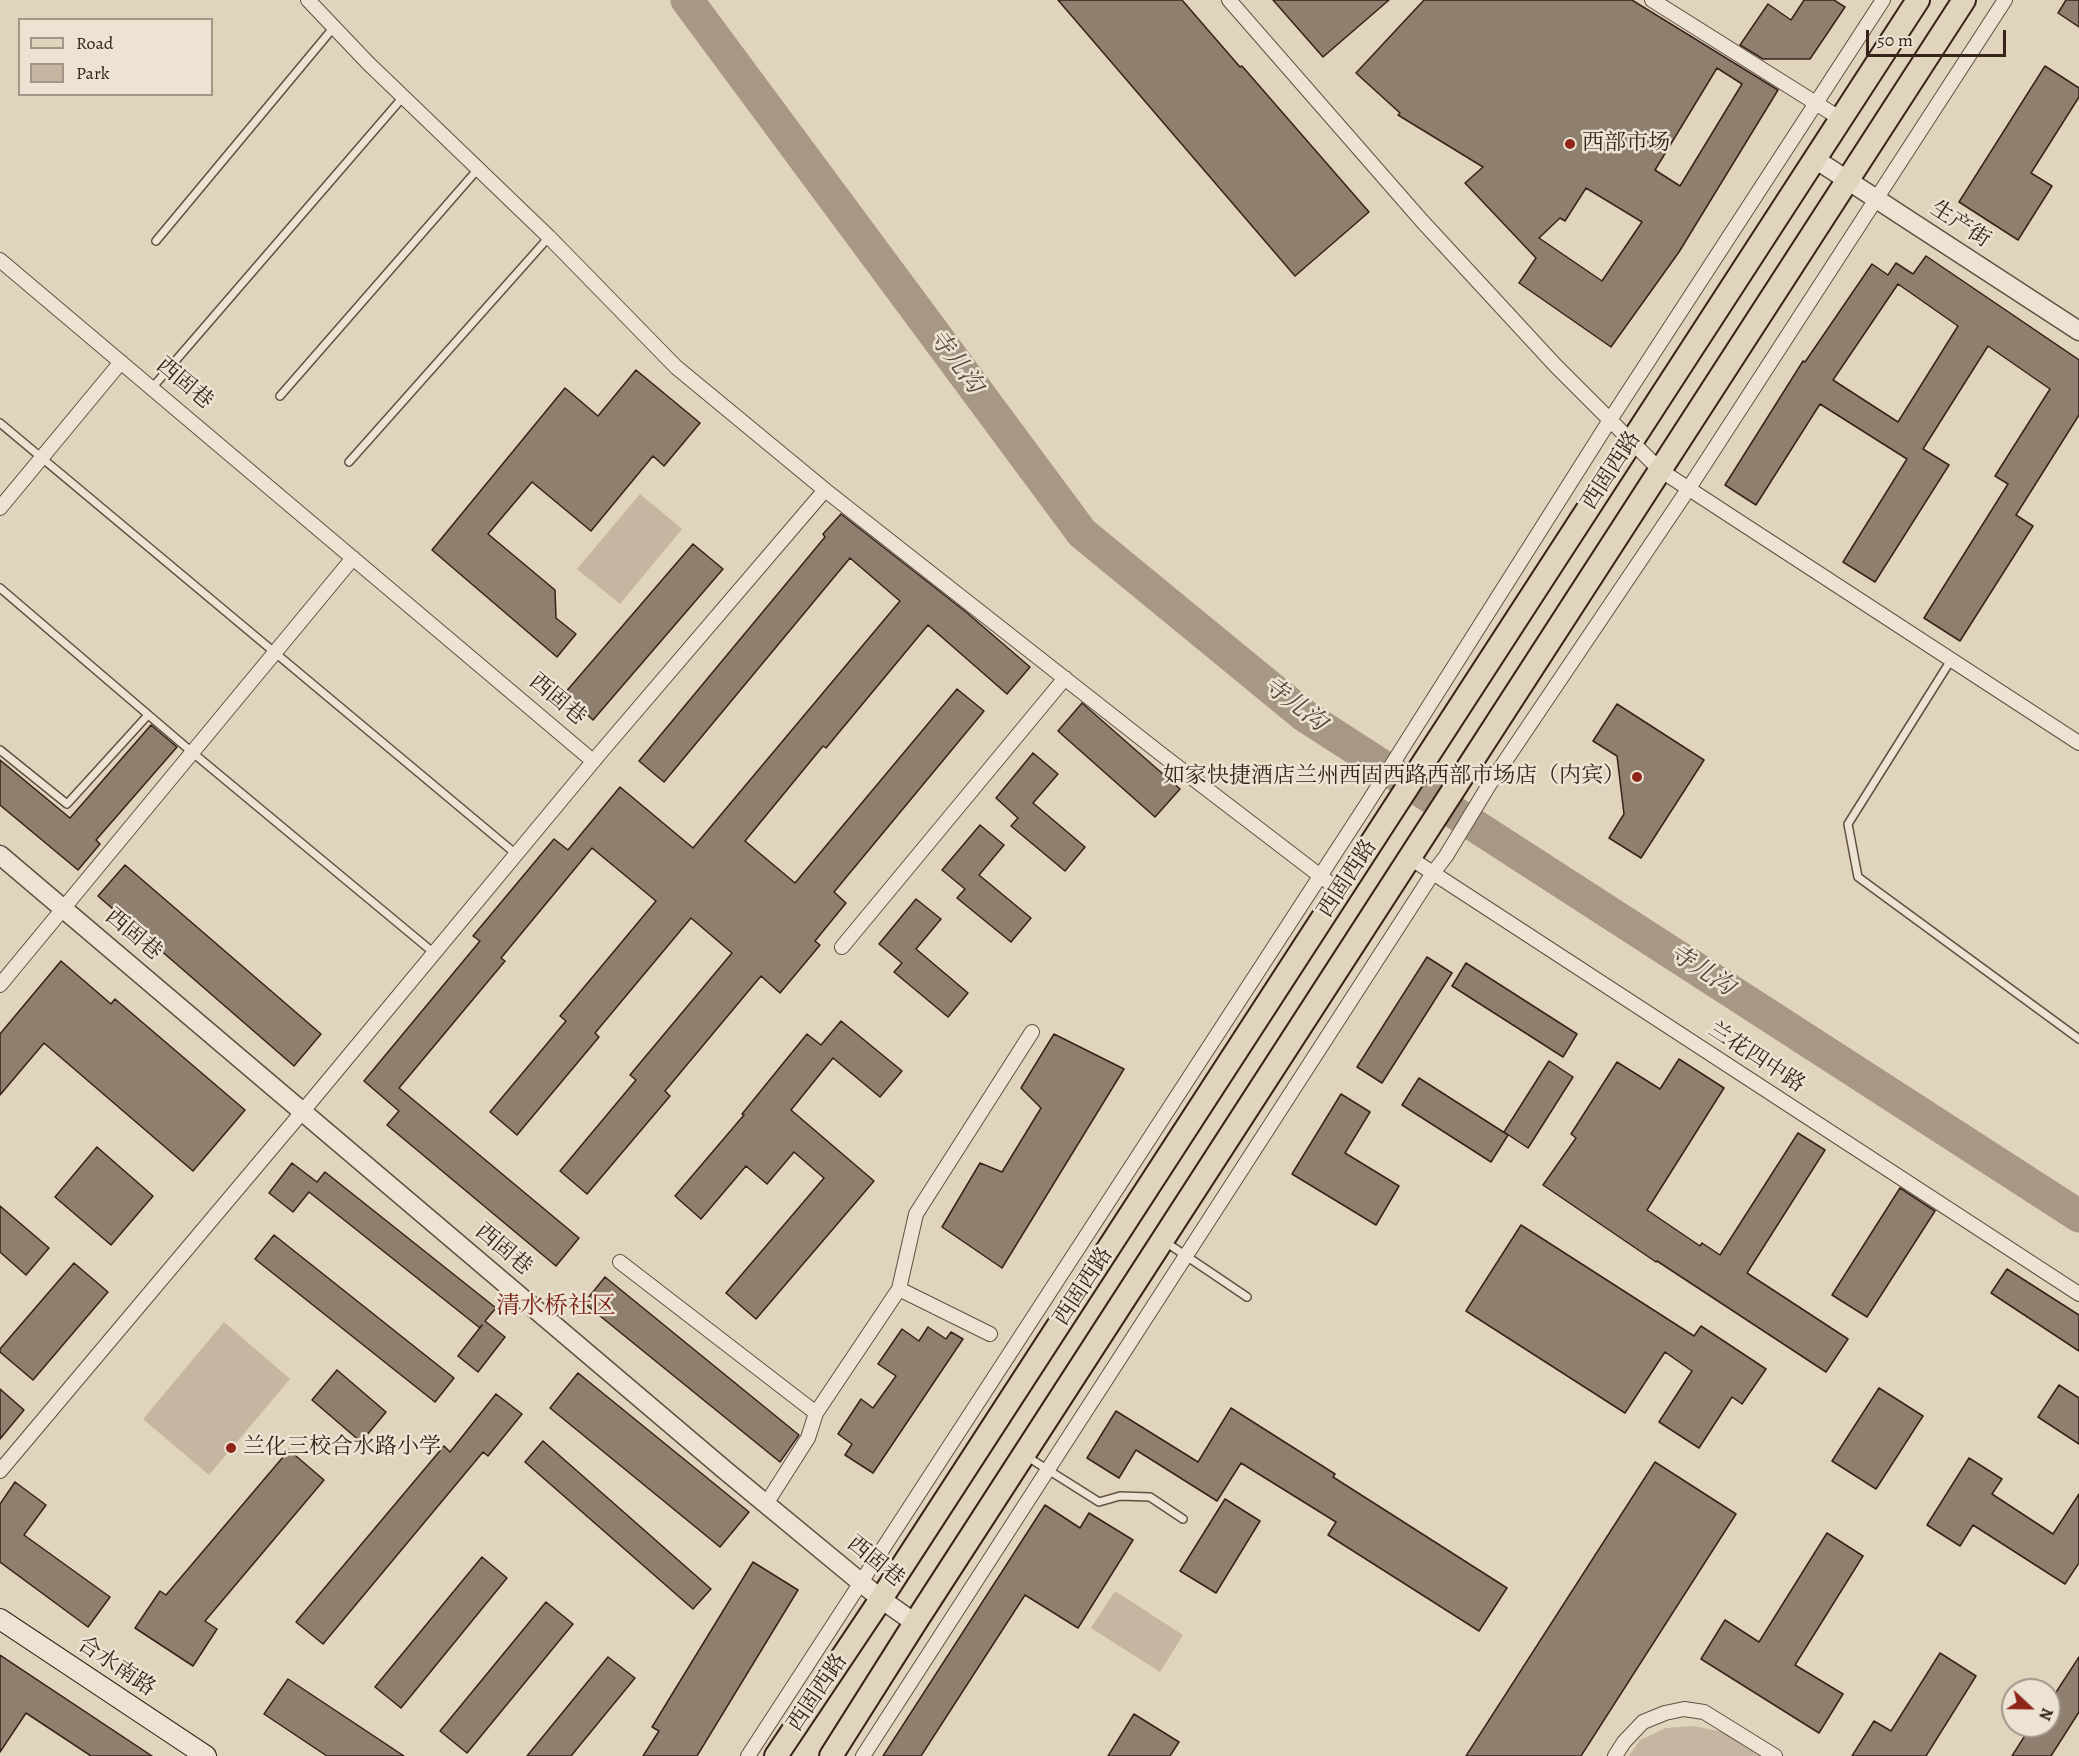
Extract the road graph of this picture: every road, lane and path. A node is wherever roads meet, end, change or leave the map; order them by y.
1 (309, 0) edge
2 (1229, 0) edge
3 (1652, 0) edge
4 (1883, 0) edge
5 (1918, 0) edge
6 (1964, 0) edge
7 (2005, 0) edge
8 (334, 27) junction
9 (403, 97) junction
10 (1816, 103) junction
11 (1841, 119) junction
12 (1815, 159) junction
13 (478, 169) junction
14 (1848, 181) junction
15 (1875, 198) junction
16 (549, 237) junction
17 (156, 242) dead end
18 (0, 260) edge
19 (2079, 331) edge
20 (121, 362) junction
21 (152, 388) junction
22 (279, 396) dead end
23 (1610, 420) junction
24 (0, 423) edge
25 (1631, 441) junction
26 (41, 458) junction
27 (349, 462) dead end
28 (1660, 470) junction
29 (1689, 488) junction
30 (825, 490) junction
31 (0, 508) edge
32 (353, 558) junction
33 (0, 588) edge
34 (275, 653) junction
35 (1951, 660) junction
36 (1065, 678) junction
37 (148, 715) junction
38 (2079, 743) edge
39 (0, 750) edge
40 (193, 753) junction
41 (593, 761) junction
42 (1415, 849) junction
43 (516, 854) junction
44 (0, 855) edge
45 (1433, 873) junction
46 (1320, 876) junction
47 (1340, 891) junction
48 (64, 909) junction
49 (842, 947) dead end
50 (434, 953) junction
51 (0, 985) edge
52 (1032, 1032) dead end
53 (2079, 1040) edge
54 (303, 1111) junction
55 (1162, 1240) junction
56 (1186, 1255) junction
57 (620, 1262) dead end
58 (899, 1289) junction
59 (2079, 1294) edge
60 (1247, 1297) dead end
61 (990, 1334) dead end
62 (816, 1413) junction
63 (1023, 1454) junction
64 (1047, 1470) junction
65 (0, 1471) edge
66 (766, 1504) junction
67 (1183, 1519) dead end
68 (861, 1583) junction
69 (881, 1599) junction
70 (0, 1619) edge
71 (915, 1623) junction
72 (206, 1756) edge
73 (748, 1756) edge
74 (776, 1756) edge
75 (831, 1756) edge
76 (863, 1756) edge
77 (1615, 1756) edge
78 (1775, 1756) edge

1 - 8 street
2 - 23 street
3 - 10 street
4 - 10 street
5 - 11 main road, 西固西路
6 - 14 main road, 西固西路
7 - 15 street
8 - 9 street
8 - 17 lane
9 - 13 street
9 - 21 lane
10 - 11 street
10 - 23 street
11 - 12 main road, 西固西路
12 - 14 street, 生产街
12 - 25 main road, 西固西路
13 - 16 street
13 - 22 lane
14 - 15 street, 生产街
14 - 28 main road, 西固西路
15 - 19 street, 生产街
15 - 29 street
16 - 27 lane
16 - 30 street
18 - 20 street, 西固巷
20 - 21 street, 西固巷
20 - 26 street, 西固巷
21 - 32 street, 西固巷
23 - 25 street
23 - 46 street
24 - 26 lane
25 - 28 street
25 - 47 main road, 西固西路
26 - 31 street, 西固巷
26 - 34 lane
28 - 29 street
28 - 42 main road, 西固西路
29 - 35 street
29 - 45 street
30 - 36 street
30 - 41 street
32 - 34 street
32 - 41 street, 西固巷
33 - 37 lane
34 - 40 street
34 - 43 lane
35 - 38 street
35 - 53 lane
36 - 46 street
36 - 49 street
37 - 39 lane
37 - 40 lane
40 - 48 street
40 - 50 lane
41 - 43 street
42 - 45 street, 兰花四中路
42 - 55 main road, 西固西路
43 - 50 street
44 - 48 street, 西固巷
45 - 56 street
45 - 59 street, 兰花四中路
46 - 47 street
46 - 68 street
47 - 69 main road, 西固西路
48 - 51 street
48 - 54 street, 西固巷
50 - 54 street
52 - 58 street
54 - 65 street
54 - 66 street, 西固巷
55 - 56 lane
55 - 63 main road, 西固西路
56 - 60 lane
56 - 64 street
57 - 62 street
58 - 61 street
58 - 62 street
62 - 66 street
63 - 64 lane
63 - 71 main road, 西固西路
64 - 67 lane
64 - 76 street
66 - 68 street, 西固巷
68 - 69 street, 西固巷
68 - 73 street
69 - 71 street, 西固巷
69 - 74 main road, 西固西路
70 - 72 main road, 合水南路
71 - 75 main road, 西固西路
77 - 78 street

